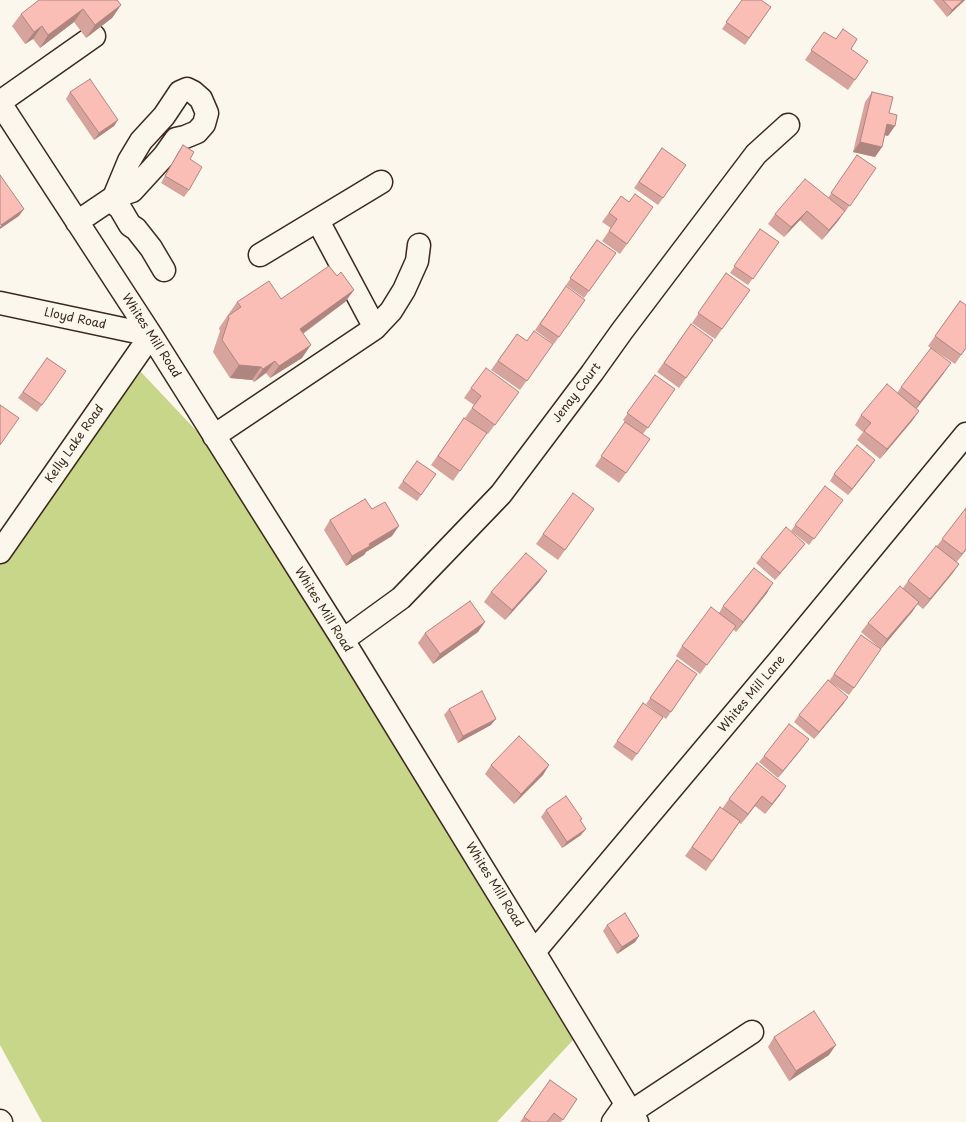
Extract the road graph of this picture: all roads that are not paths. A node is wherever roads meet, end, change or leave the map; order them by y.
1 (94, 36) edge
2 (0, 103) edge
3 (788, 125) dead end
4 (381, 182) dead end
5 (114, 194) junction
6 (318, 220) junction
7 (78, 222) junction
8 (419, 245) dead end
9 (260, 255) dead end
10 (164, 270) dead end
11 (0, 303) edge
12 (375, 328) junction
13 (151, 335) junction
14 (966, 434) edge
15 (214, 436) junction
16 (0, 552) edge
17 (343, 640) junction
18 (534, 952) junction
19 (752, 1032) dead end
20 (627, 1115) edge

1 - 2 street
2 - 7 street, Whites Mill Road
3 - 17 street, Jenay Court
4 - 6 street
5 - 5 street
5 - 7 street
5 - 10 street
6 - 9 street
6 - 12 street
7 - 13 street, Whites Mill Road
8 - 12 street
11 - 13 street, Lloyd Road
12 - 15 street
13 - 15 street, Whites Mill Road
13 - 16 street, Kelly Lake Road
14 - 18 street, Whites Mill Lane
15 - 17 street, Whites Mill Road
17 - 18 street, Whites Mill Road
18 - 20 street, Whites Mill Road
19 - 20 street

